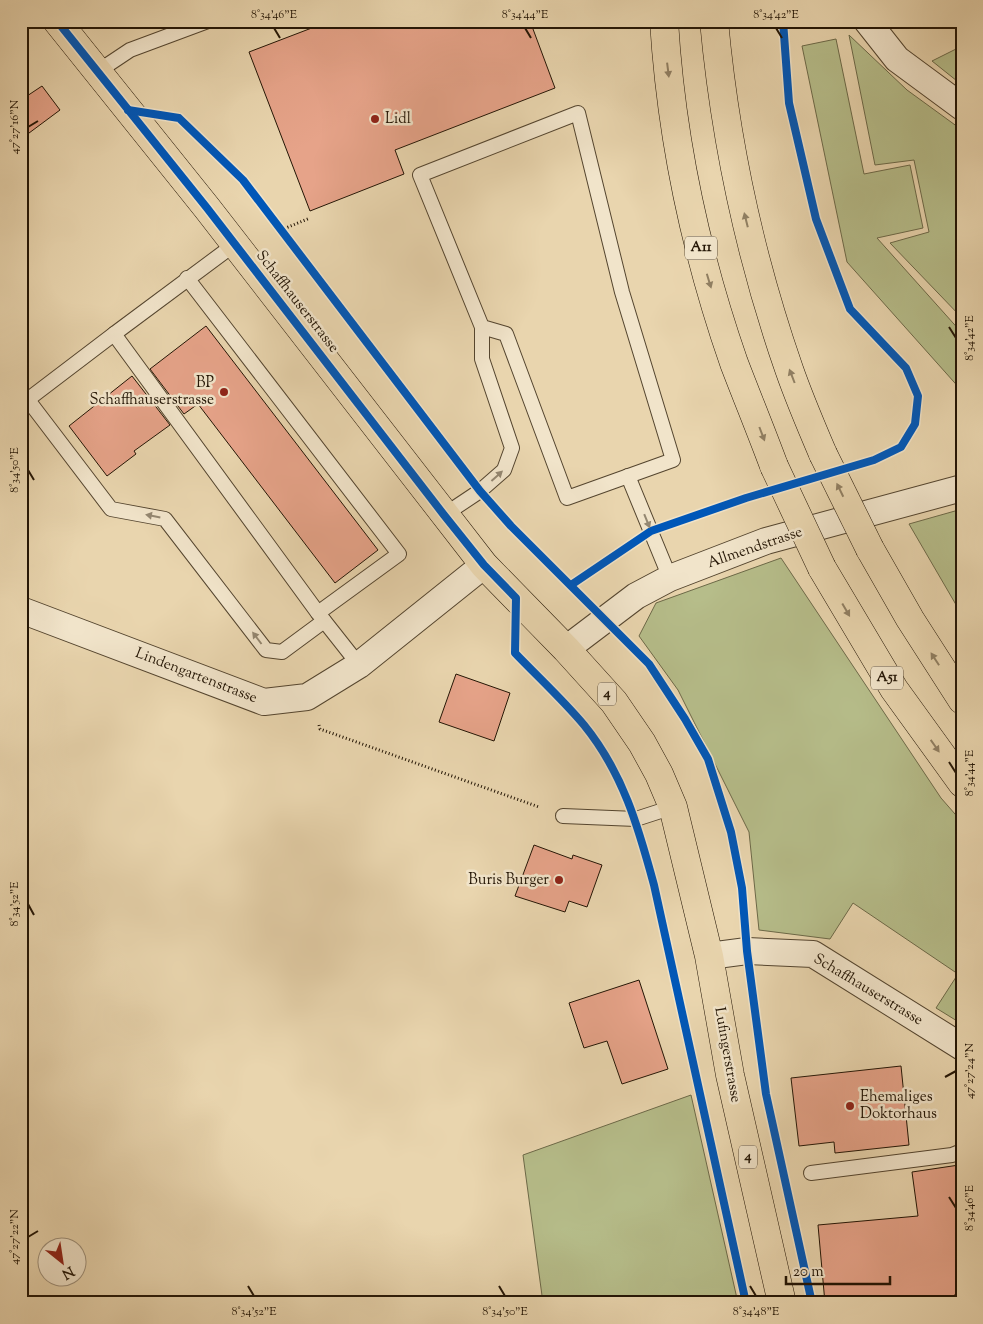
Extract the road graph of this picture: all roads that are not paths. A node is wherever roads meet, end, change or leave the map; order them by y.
1 (57, 21) edge
2 (208, 21) edge
3 (664, 21) edge
4 (714, 21) edge
5 (726, 21) edge
6 (867, 21) edge
7 (98, 72) junction
8 (722, 100) junction
9 (962, 107) edge
10 (235, 244) junction
11 (187, 278) junction
12 (482, 327) junction
13 (114, 334) junction
14 (25, 402) edge
15 (774, 466) joint
16 (628, 476) junction
17 (962, 488) edge
18 (444, 515) junction
19 (484, 565) junction
20 (670, 578) junction
21 (22, 608) edge
22 (321, 617) junction
23 (566, 649) junction
24 (359, 665) junction
25 (962, 700) edge
26 (962, 783) edge
27 (673, 806) junction
28 (563, 816) road end
29 (708, 956) junction
30 (962, 1048) edge
31 (962, 1151) edge
32 (811, 1173) dead end
33 (782, 1303) edge

1 - 7 main road, Schaffhauserstrasse / 4
2 - 7 lane
3 -> 15 main road, A11
4 - 8 main road
5 - 8 main road
6 - 9 street
7 - 10 main road, Schaffhauserstrasse / 4
25 -> 8 main road, bridge
10 - 11 lane
10 - 18 main road, Schaffhauserstrasse / 4
11 - 13 lane
11 - 22 lane
12 - 16 lane
12 - 16 lane
18 -> 12 lane
13 - 14 lane
13 - 22 lane
22 -> 14 lane
15 -> 26 main road, A51, bridge
16 -> 20 lane
17 - 20 street, Allmendstrasse
18 - 19 main road, Schaffhauserstrasse / 4
19 - 23 main road, Schaffhauserstrasse / 4
19 - 24 street, Lindengartenstrasse
20 - 23 street, Allmendstrasse
21 - 24 street, Lindengartenstrasse
22 - 24 lane
23 - 27 main road, Schaffhauserstrasse / 4
27 - 28 lane
27 - 29 main road, Lufingerstrasse / 4
29 - 30 street, Schaffhauserstrasse
29 - 33 main road, Lufingerstrasse / 4
31 - 32 lane

